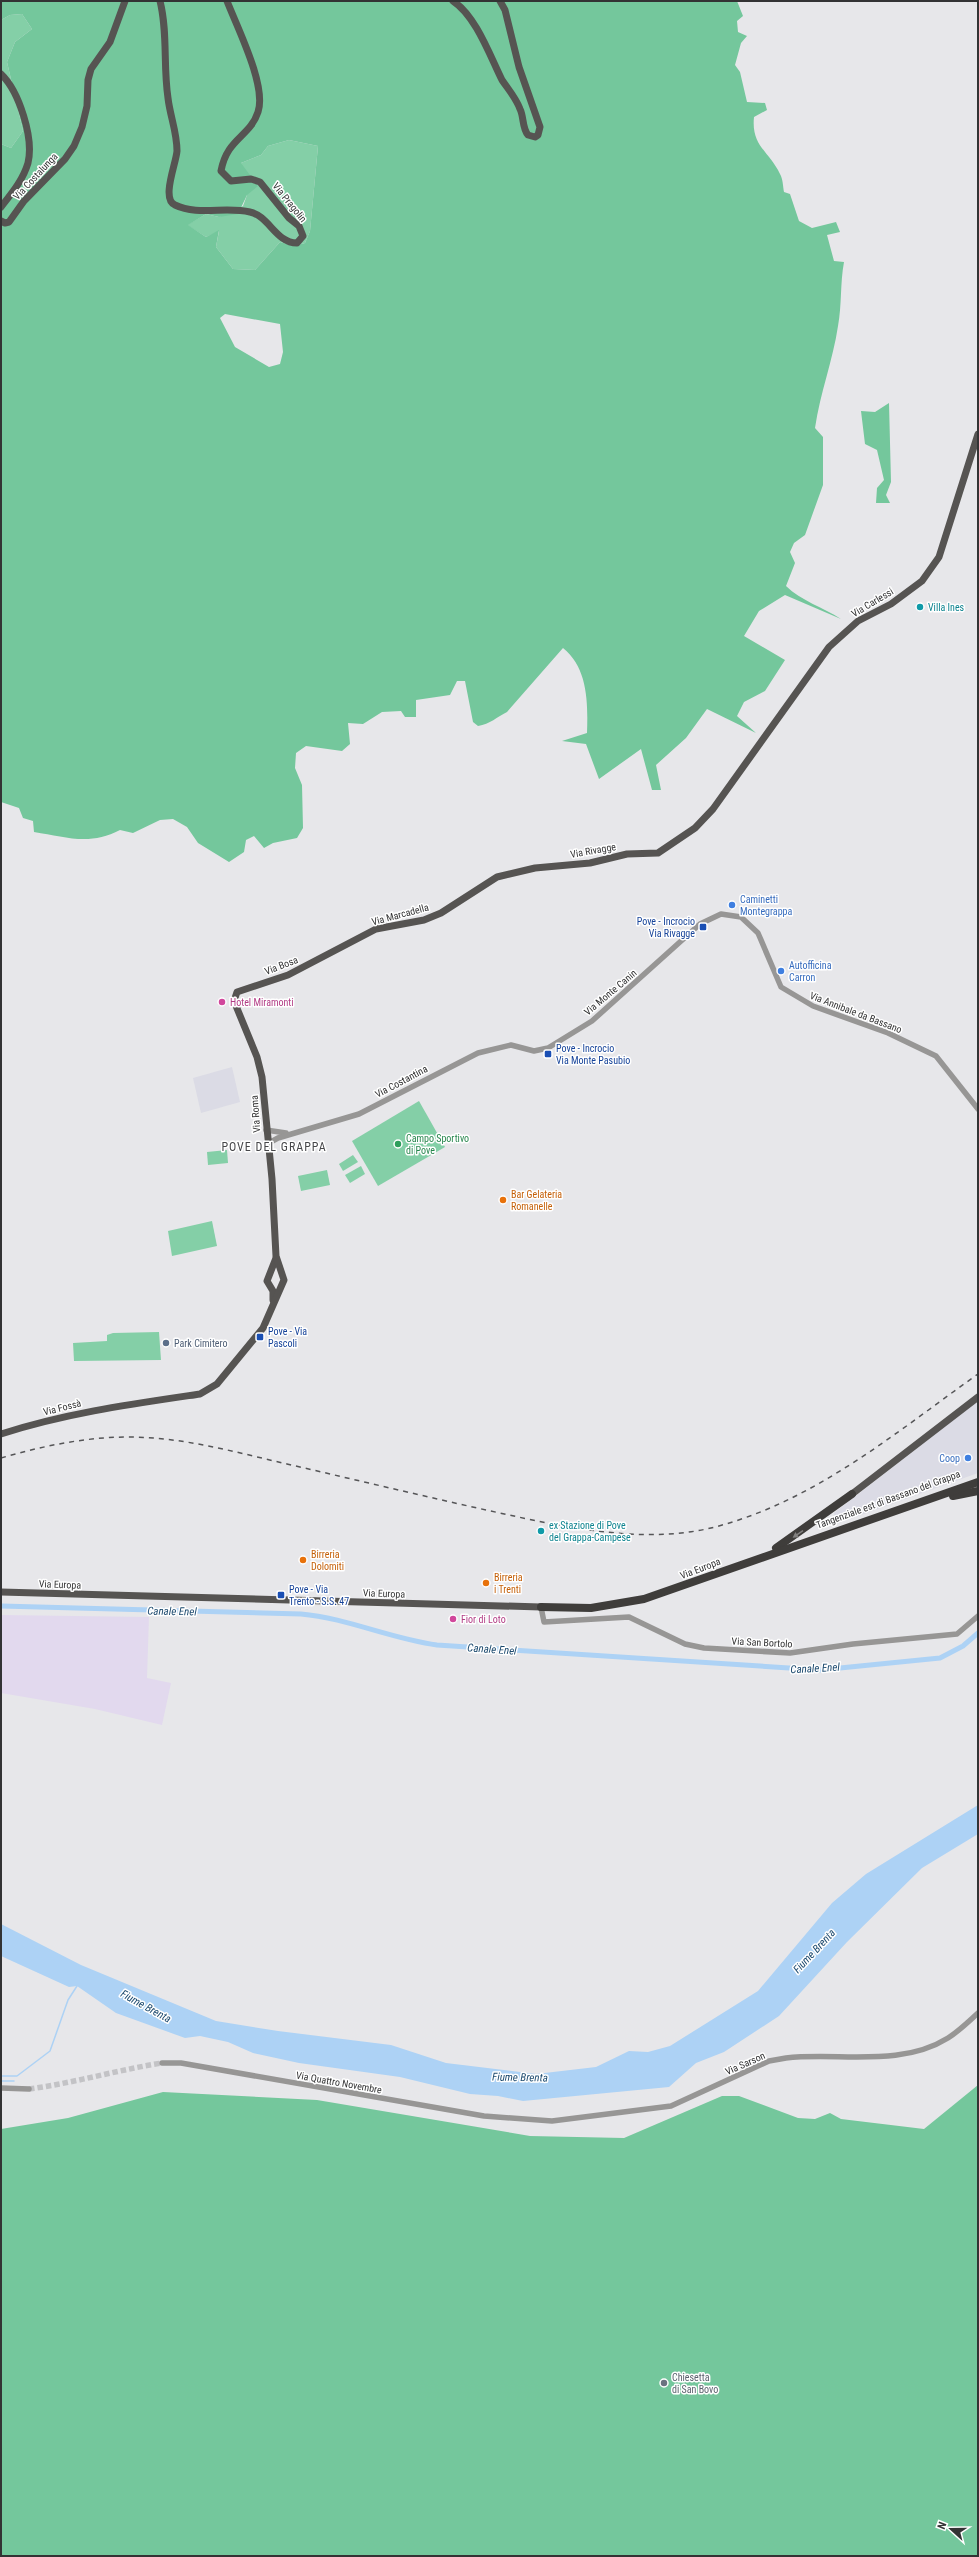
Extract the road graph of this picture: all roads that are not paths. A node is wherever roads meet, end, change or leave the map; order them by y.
1 (124, 1) edge
2 (160, 1) edge
3 (227, 1) edge
4 (453, 1) edge
5 (500, 1) edge
6 (1, 74) edge
7 (1, 207) edge
8 (1, 221) edge
9 (978, 434) edge
10 (713, 809) joint
11 (467, 897) joint
12 (700, 924) joint
13 (337, 948) joint
14 (234, 999) joint
15 (520, 1046) joint
16 (978, 1109) edge
17 (266, 1130) junction
18 (290, 1134) junction
19 (267, 1144) junction
20 (276, 1256) junction
21 (280, 1273) junction
22 (270, 1274) junction
23 (281, 1287) junction
24 (271, 1288) junction
25 (273, 1302) junction
26 (978, 1397) edge
27 (128, 1404) joint
28 (1, 1434) edge
29 (978, 1477) edge
30 (978, 1482) edge
31 (978, 1491) edge
32 (852, 1494) joint
33 (930, 1499) junction
34 (805, 1541) junction
35 (758, 1557) junction
36 (1, 1592) edge
37 (541, 1608) junction
38 (978, 1616) edge
39 (978, 2013) edge
40 (162, 2063) tunnel mouth
41 (1, 2088) edge
42 (29, 2089) tunnel mouth
43 (512, 2120) joint

1 - 8 main road, Via Costalunga
2 - 3 main road, Via Pragolin
4 - 5 main road
6 - 7 main road, Via Costalunga
9 - 10 main road, Via Carlessi
10 - 11 main road, Via Rivagge
11 - 13 main road, Via Marcadella
12 - 15 street, Via Monte Canin
12 - 16 street, Via Annibale da Bassano
13 - 14 main road, Via Bosa
14 - 17 main road, Via Roma
15 - 18 street, Via Costantina
17 - 18 street, Via Costantina
17 - 19 main road, Via Roma
18 - 19 street, Via Costantina
19 - 20 main road, Via Roma
20 - 21 main road, Via Roma
20 - 22 main road, Via Roma
21 - 22 main road
21 - 23 main road, Via Roma
22 - 24 main road, Via Roma
23 - 24 main road
23 - 25 main road, Via Roma
24 - 25 main road, Via Roma
25 - 27 main road, Via Roma
26 - 32 main road
27 - 28 main road, Via Fossà
29 - 34 highway, Tangenziale est di Bassano del Grappa
30 - 33 highway, Tangenziale est di Bassano del Grappa
31 - 33 highway
32 -> 35 highway
33 - 34 highway, Tangenziale est di Bassano del Grappa
34 - 35 highway, Tangenziale est di Bassano del Grappa
35 - 37 highway, Via Europa
36 - 37 main road, Via Europa
37 - 38 street, Via San Bortolo
39 - 43 street, Via Sarson
40 - 43 street, Via Quattro Novembre
41 - 42 street

